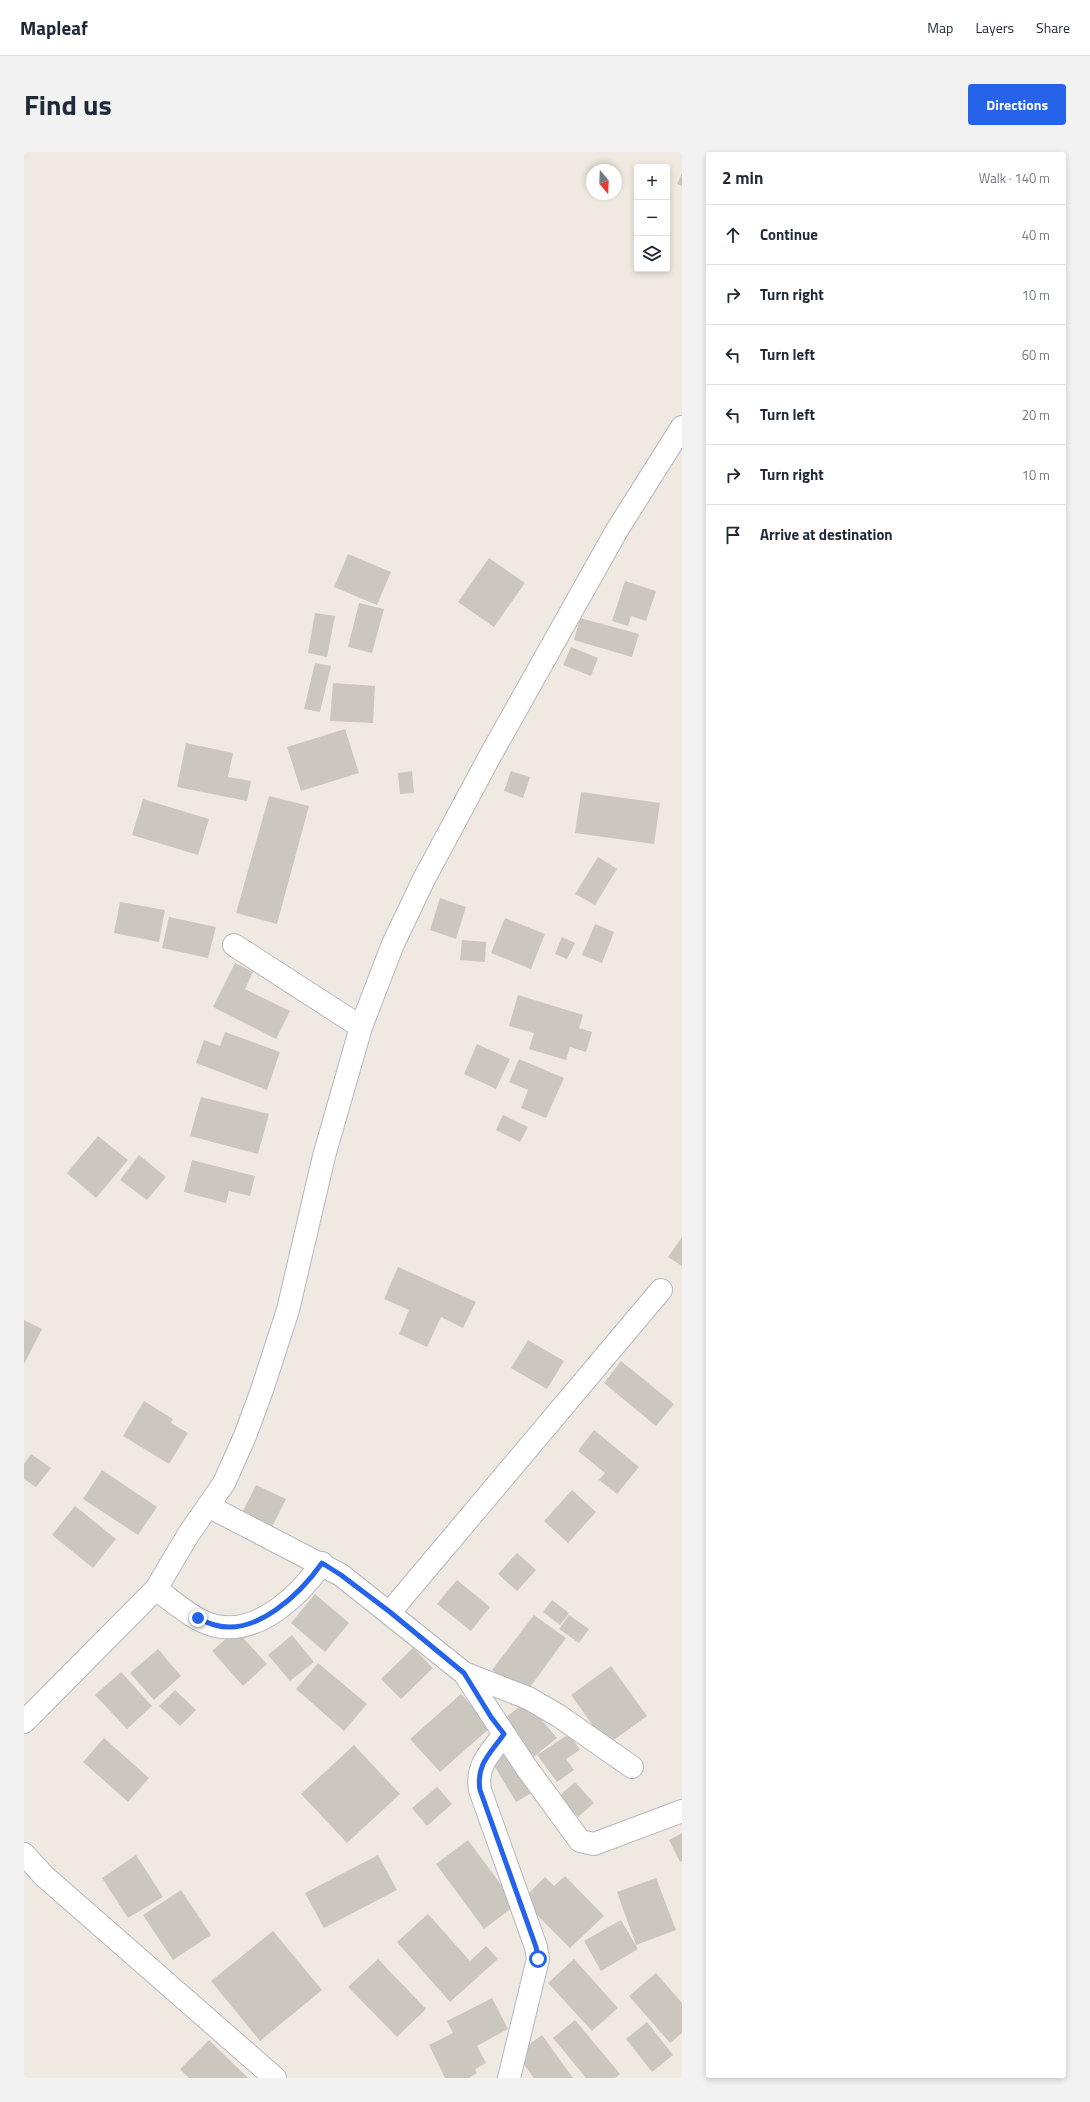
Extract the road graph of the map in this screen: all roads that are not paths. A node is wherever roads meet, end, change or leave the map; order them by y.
1 (682, 427) edge
2 (234, 945) dead end
3 (361, 1027) junction
4 (661, 1290) dead end
5 (208, 1506) junction
6 (322, 1563) junction
7 (156, 1590) junction
8 (390, 1612) junction
9 (464, 1673) junction
10 (24, 1722) edge
11 (504, 1734) junction
12 (632, 1767) dead end
13 (682, 1811) edge
14 (24, 1854) edge
15 (275, 2078) edge
16 (509, 2078) edge

1 - 3 street
2 - 3 street
3 - 5 street
4 - 8 street
5 - 6 street
5 - 7 street
6 - 7 street
6 - 8 street
7 - 10 street
8 - 9 street
9 - 11 street
9 - 12 street
11 - 13 street
11 - 16 street
14 - 15 street

